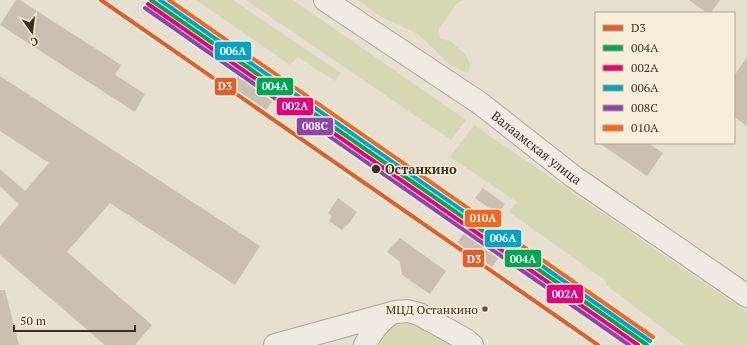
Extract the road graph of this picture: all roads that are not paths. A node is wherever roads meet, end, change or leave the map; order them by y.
1 (325, 0) edge
2 (747, 296) edge
3 (390, 314) junction
4 (331, 330) junction
5 (275, 345) edge
6 (359, 345) edge
7 (365, 345) edge
8 (472, 345) edge

1 - 2 street, Валаамская улица
3 - 4 street
3 - 7 street
3 - 8 street
4 - 5 street
4 - 6 street

